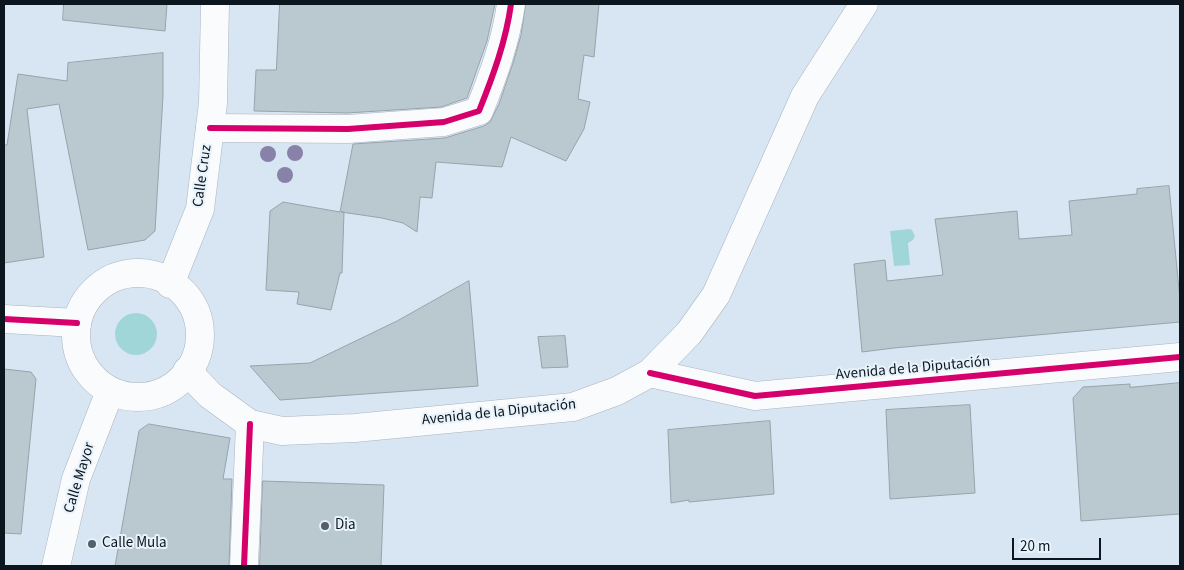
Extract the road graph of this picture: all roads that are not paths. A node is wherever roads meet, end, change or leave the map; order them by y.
1 (215, 4) edge
2 (510, 4) edge
3 (864, 4) edge
4 (210, 128) junction
5 (170, 284) junction
6 (4, 319) edge
7 (76, 324) junction
8 (1180, 357) edge
9 (187, 371) junction
10 (650, 373) junction
11 (110, 391) junction
12 (250, 424) junction
13 (56, 566) edge
14 (244, 566) edge

1 - 4 main road, Calle Cruz
2 - 4 main road
3 - 10 main road
4 - 5 main road, Calle Cruz
5 - 7 main road
5 - 9 main road
6 - 7 main road
7 - 11 main road
8 - 10 main road, Avenida de la Diputación
9 - 11 main road
9 - 12 main road, Avenida de la Diputación
10 - 12 main road, Avenida de la Diputación
11 - 13 main road, Calle Mayor
12 - 14 main road

